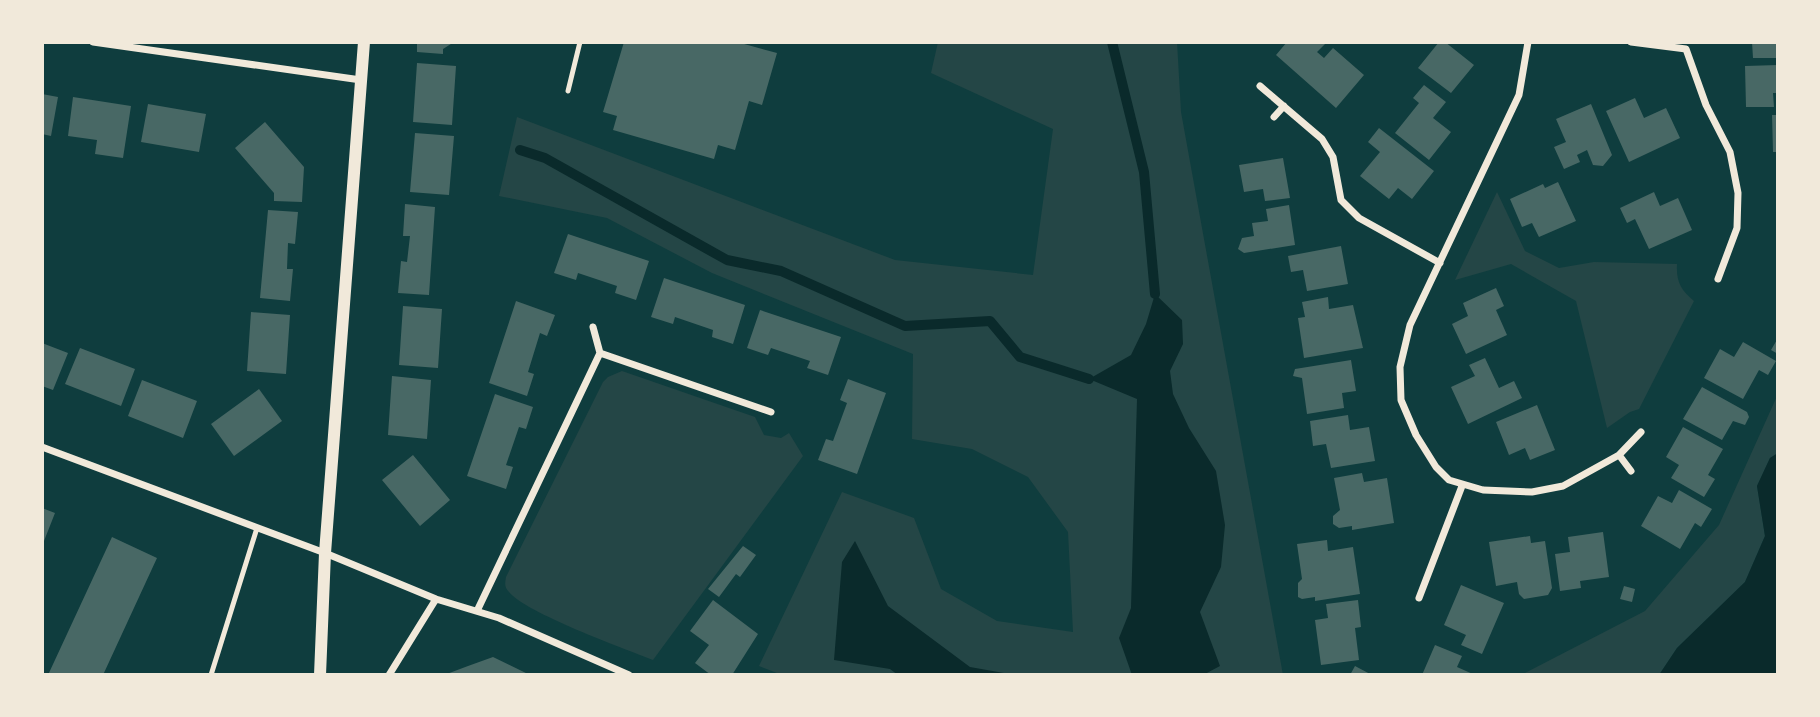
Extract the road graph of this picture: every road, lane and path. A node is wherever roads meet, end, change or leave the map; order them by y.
1 (93, 42) edge
2 (364, 42) edge
3 (580, 42) edge
4 (1528, 42) edge
5 (1631, 42) edge
6 (1689, 45) edge
7 (361, 80) junction
8 (1260, 86) dead end
9 (568, 91) dead end
10 (1284, 106) junction
11 (1274, 117) dead end
12 (1440, 263) junction
13 (1718, 279) dead end
14 (593, 327) dead end
15 (600, 353) junction
16 (771, 412) dead end
17 (1641, 432) dead end
18 (42, 447) edge
19 (1619, 455) junction
20 (1631, 471) dead end
21 (1462, 486) junction
22 (257, 528) junction
23 (325, 553) junction
24 (1419, 598) dead end
25 (436, 599) junction
26 (477, 611) junction
27 (211, 675) edge
28 (320, 675) edge
29 (389, 675) edge
30 (629, 675) edge

1 - 7 street
2 - 7 street
3 - 9 lane
4 - 12 street
5 - 6 street
6 - 13 street
7 - 23 street
8 - 10 street
10 - 11 street
10 - 12 street
12 - 21 street
14 - 15 street
15 - 16 street
15 - 26 street
17 - 19 street
18 - 22 street
19 - 20 street
19 - 21 street
21 - 24 street
22 - 23 street
22 - 27 lane
23 - 25 street
23 - 28 street
25 - 26 street
25 - 29 street
26 - 30 street

